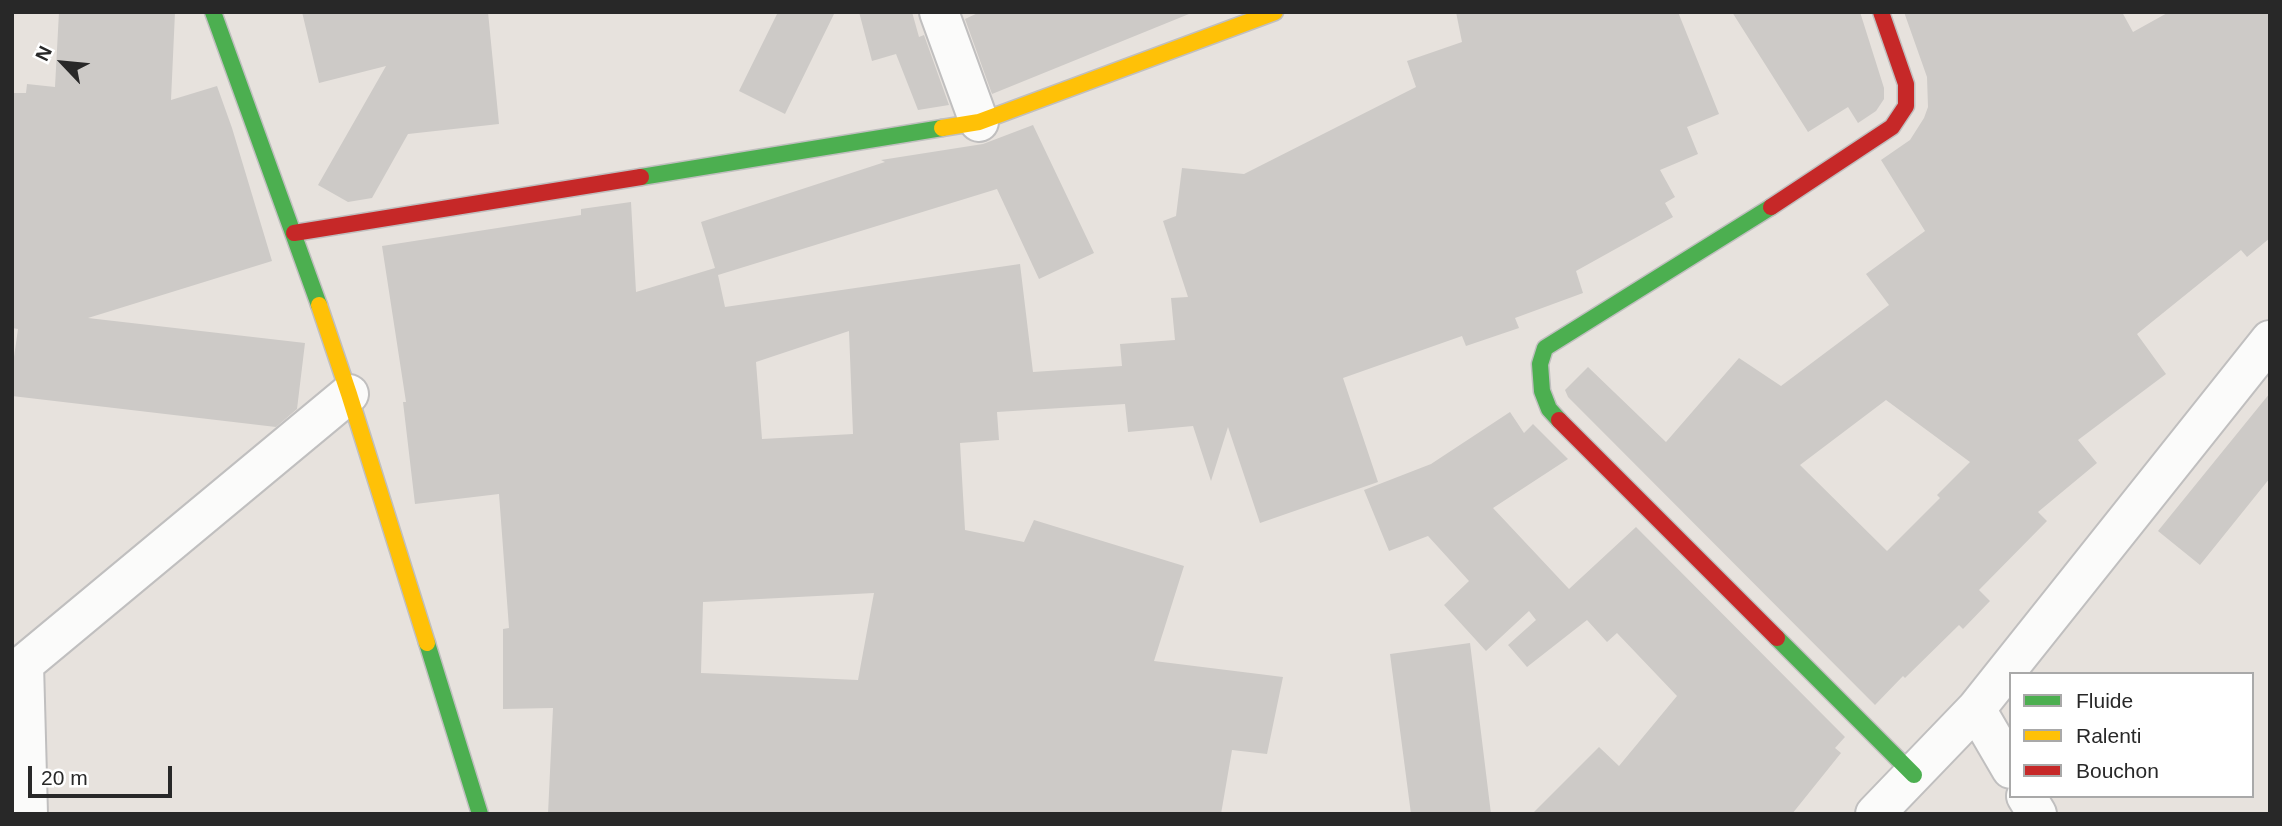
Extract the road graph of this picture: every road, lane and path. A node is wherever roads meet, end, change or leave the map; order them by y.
1 (213, 12) edge
2 (939, 12) edge
3 (1275, 12) edge
4 (1881, 12) edge
5 (979, 122) junction
6 (294, 233) junction
7 (2270, 340) edge
8 (349, 394) junction
9 (18, 664) edge
10 (1976, 709) junction
11 (2009, 766) edge
12 (1914, 775) junction
13 (2027, 798) edge
14 (28, 814) edge
15 (480, 814) edge
16 (1875, 814) edge
17 (2036, 814) edge

1 - 6 street
2 - 5 street
3 - 5 street
4 - 12 street
5 - 6 street
6 - 8 street
7 - 10 street
8 - 9 street
8 - 15 street
9 - 14 street
10 - 11 street
10 - 12 street
12 - 16 street
13 - 17 street

